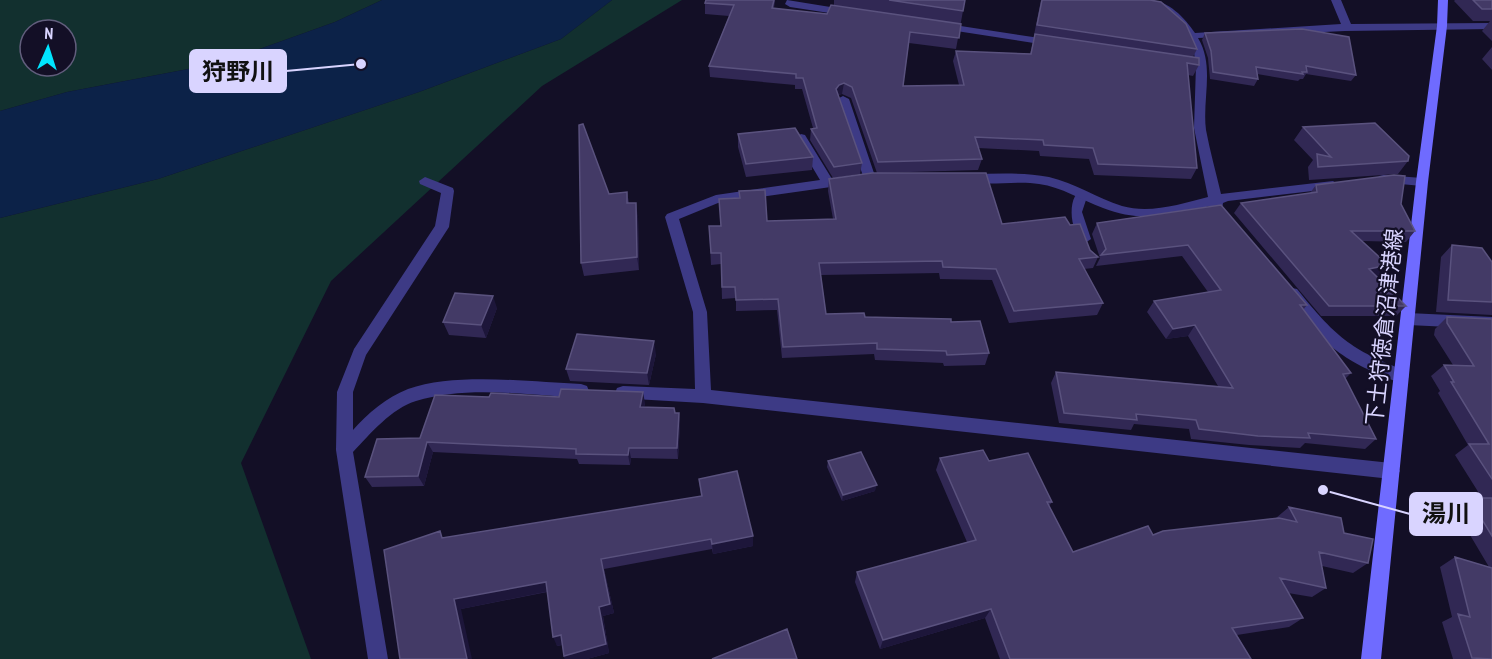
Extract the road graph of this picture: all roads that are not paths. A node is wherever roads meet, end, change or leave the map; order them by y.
1 (792, 0) edge
2 (1154, 0) edge
3 (1336, 0) edge
4 (1443, 0) edge
5 (861, 14) edge
6 (932, 25) edge
7 (1347, 26) junction
8 (1442, 26) junction
9 (1492, 26) edge
10 (1193, 35) junction
11 (1061, 44) edge
12 (843, 99) dead end
13 (801, 138) edge
14 (961, 178) edge
15 (426, 181) dead end
16 (1366, 181) edge
17 (1422, 182) junction
18 (828, 183) junction
19 (1343, 183) edge
20 (1082, 194) junction
21 (1214, 200) junction
22 (1222, 215) edge
23 (1090, 251) edge
24 (1286, 287) edge
25 (1408, 319) junction
26 (1492, 323) edge
27 (1401, 376) junction
28 (703, 396) junction
29 (344, 450) junction
30 (1391, 471) junction
31 (378, 659) edge
32 (1371, 659) edge

1 - 5 street
2 - 10 street
3 - 7 street
4 - 8 main road, 下土狩徳倉沼津港線
6 - 11 street
7 - 8 street
7 - 10 street
8 - 9 street
8 - 17 main road, 下土狩徳倉沼津港線
10 - 21 street
12 - 18 street
13 - 18 street
14 - 20 street
15 - 29 street
16 - 17 street
17 - 25 main road, 下土狩徳倉沼津港線
18 - 28 street
19 - 21 street
20 - 21 street
20 - 23 lane
21 - 22 street
24 - 27 street
25 - 26 street
25 - 27 main road, 下土狩徳倉沼津港線
27 - 30 main road, 下土狩徳倉沼津港線
28 - 29 street
28 - 30 street
29 - 31 street
30 - 32 main road, 下土狩徳倉沼津港線

